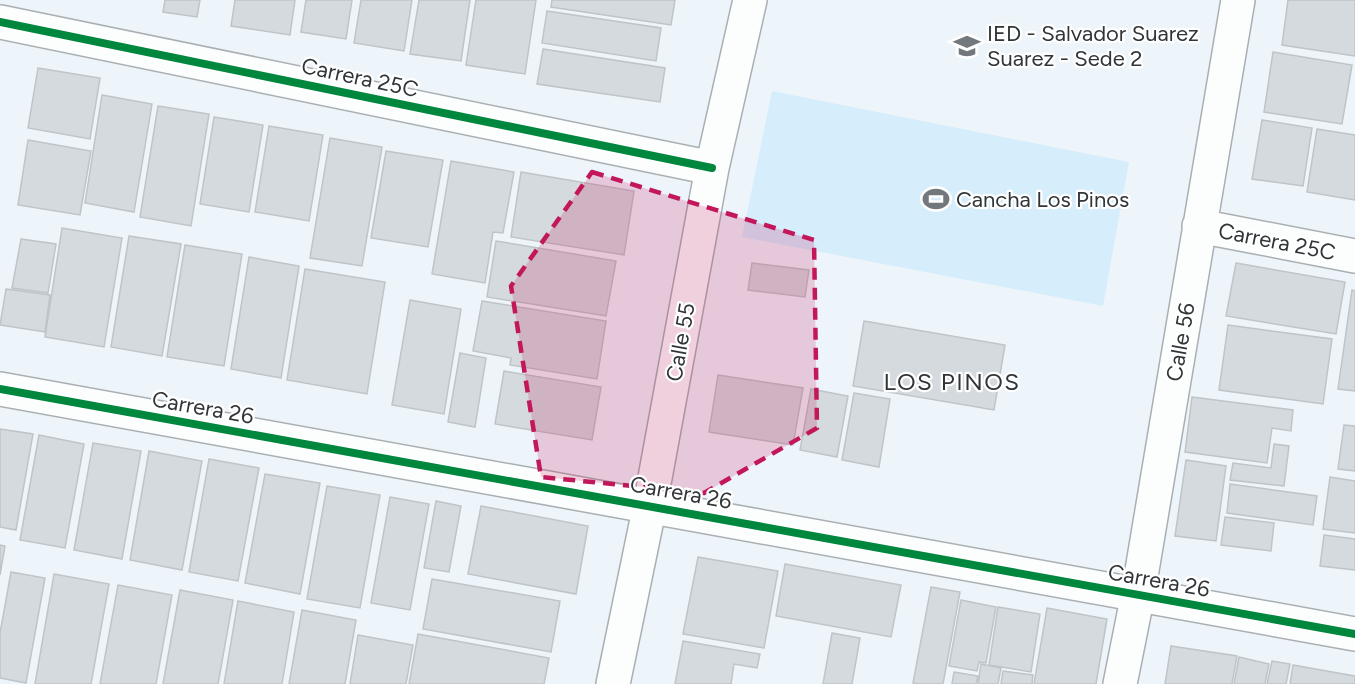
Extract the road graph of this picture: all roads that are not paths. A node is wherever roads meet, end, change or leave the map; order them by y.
1 (750, 0) edge
2 (1238, 0) edge
3 (0, 22) edge
4 (712, 168) junction
5 (1199, 226) junction
6 (1355, 256) edge
7 (0, 388) edge
8 (650, 505) junction
9 (1138, 594) junction
10 (1355, 634) edge
11 (613, 684) edge
12 (1120, 684) edge

1 - 4 street, Calle 55
2 - 5 street, Calle 56
3 - 4 street, Carrera 25C
4 - 8 street, Calle 55
5 - 6 street, Carrera 25C
5 - 9 street, Calle 56
7 - 8 street, Carrera 26
8 - 9 street, Carrera 26
8 - 11 street, Calle 55
9 - 10 street, Carrera 26
9 - 12 street, Calle 56

